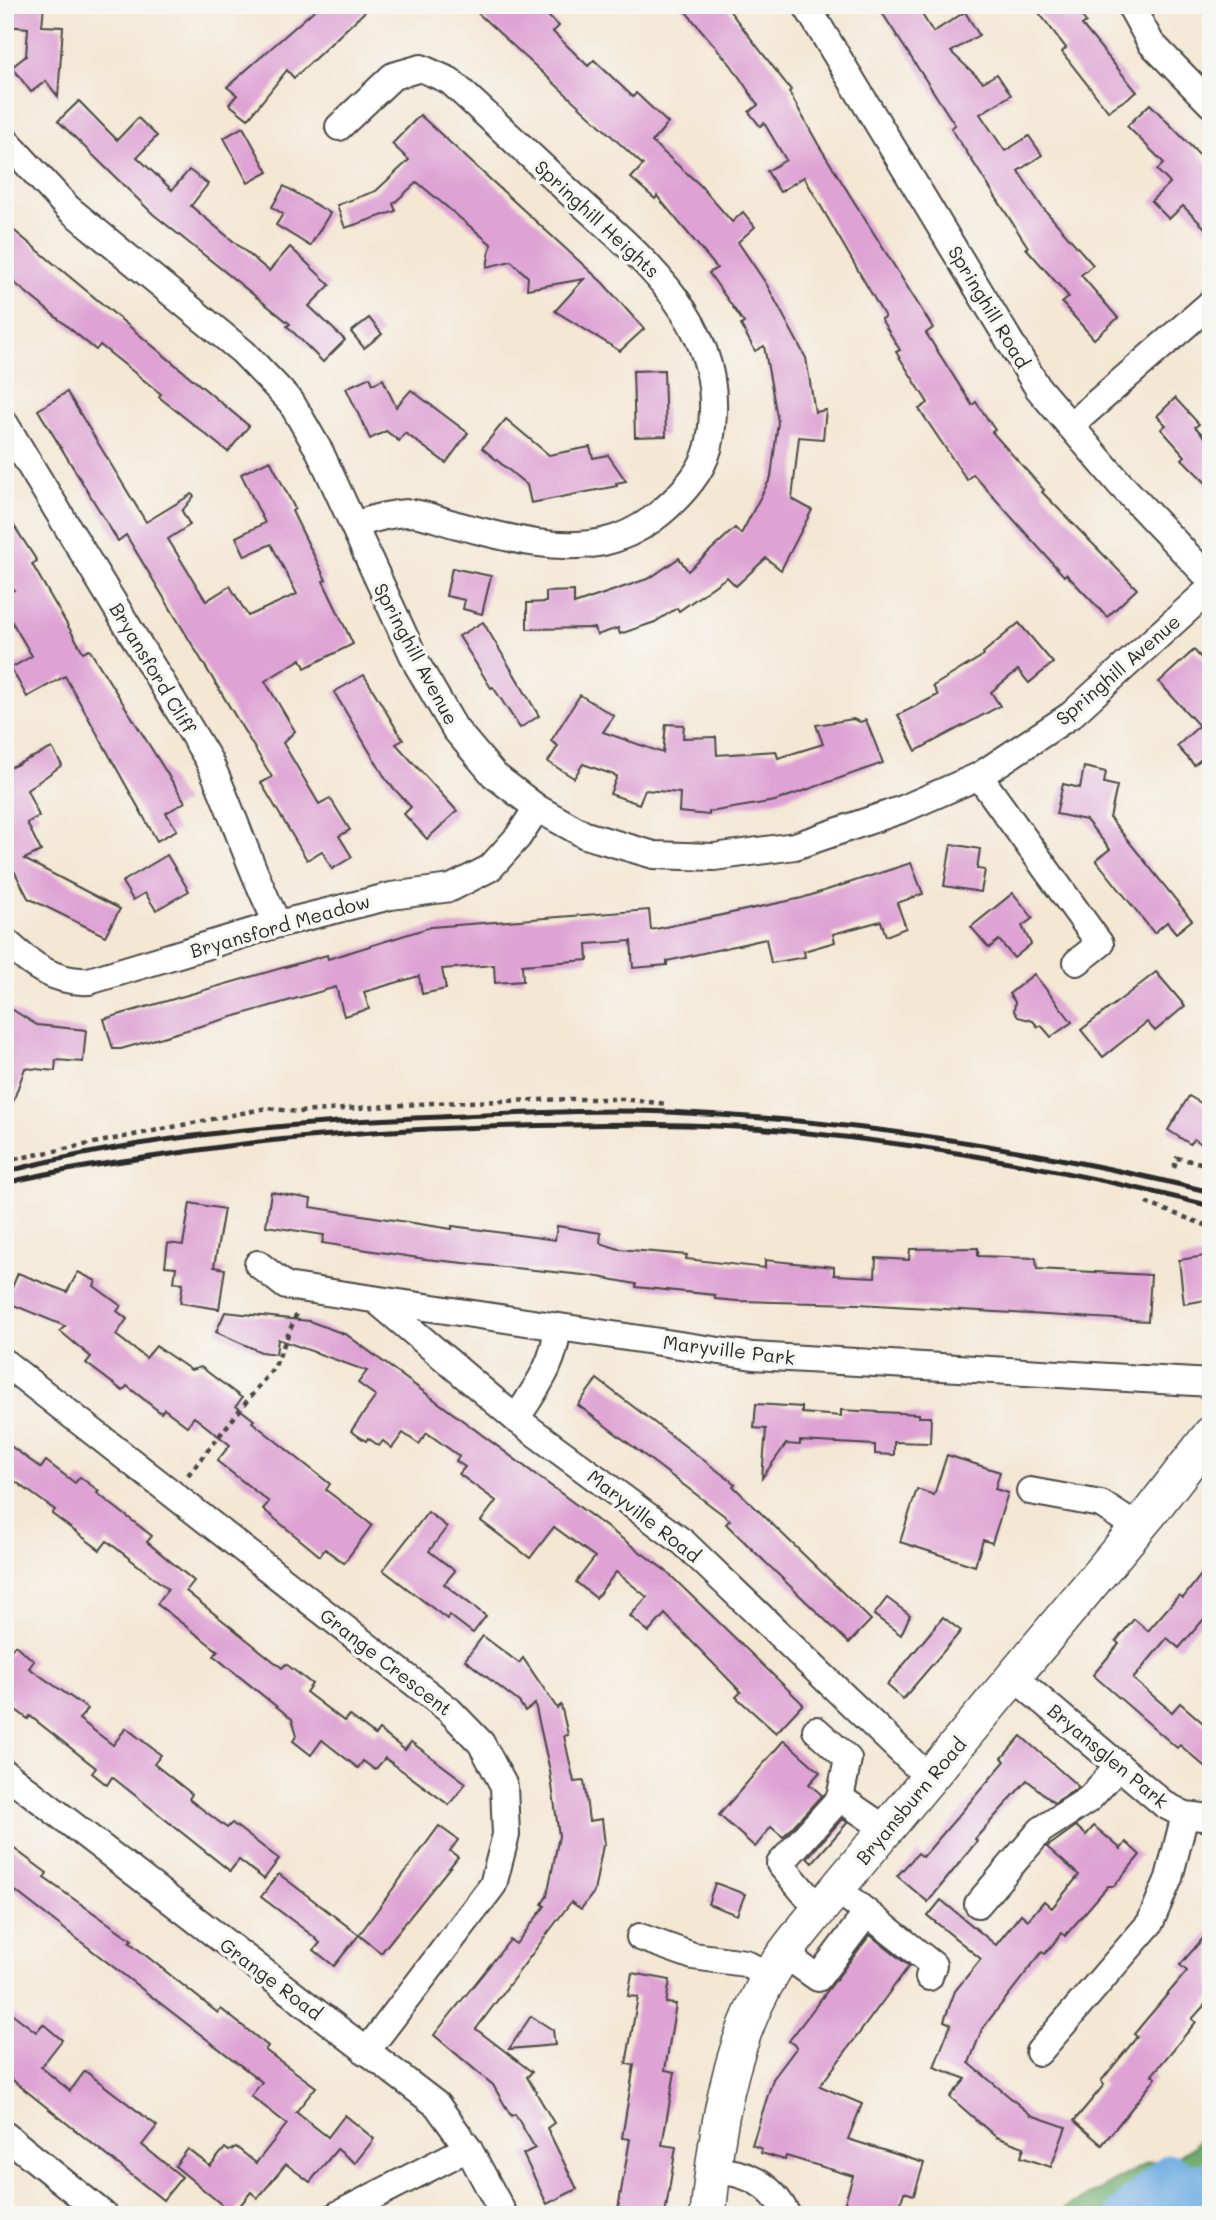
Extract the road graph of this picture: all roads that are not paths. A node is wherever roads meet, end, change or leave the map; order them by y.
1 (806, 5) edge
2 (1130, 5) edge
3 (1211, 104) edge
4 (339, 127) dead end
5 (5, 140) edge
6 (1211, 303) edge
7 (5, 424) edge
8 (1070, 426) junction
9 (354, 525) junction
10 (1211, 580) edge
11 (1211, 588) edge
12 (979, 776) junction
13 (537, 808) junction
14 (278, 924) junction
15 (5, 941) edge
16 (1077, 962) dead end
17 (258, 1264) dead end
18 (376, 1300) junction
19 (558, 1327) junction
20 (5, 1363) edge
21 (1211, 1382) edge
22 (516, 1419) junction
23 (1211, 1434) edge
24 (1030, 1492) dead end
25 (1138, 1528) junction
26 (1014, 1677) junction
27 (816, 1730) dead end
28 (1119, 1766) junction
29 (5, 1773) edge
30 (929, 1778) junction
31 (839, 1798) junction
32 (1198, 1816) edge
33 (887, 1829) junction
34 (828, 1900) junction
35 (978, 1904) dead end
36 (867, 1913) junction
37 (640, 1937) dead end
38 (777, 1965) junction
39 (929, 1977) dead end
40 (366, 2052) junction
41 (1040, 2052) dead end
42 (5, 2135) edge
43 (468, 2148) junction
44 (713, 2170) junction
45 (104, 2215) edge
46 (337, 2215) edge
47 (504, 2215) edge
48 (708, 2215) edge
49 (787, 2215) edge

1 - 8 street, Springhill Road
2 - 3 street
4 - 9 street, Springhill Heights
5 - 9 street, Springhill Avenue
6 - 8 street
7 - 14 street, Bryansford Cliff
8 - 10 street, Springhill Road
9 - 13 street, Springhill Avenue
11 - 12 street, Springhill Avenue
12 - 13 street, Springhill Avenue
12 - 16 street
13 - 14 street, Bryansford Meadow
14 - 15 street, Bryansford Meadow
17 - 18 street, Maryville Park
18 - 19 street, Maryville Park
18 - 22 street, Maryville Road
19 - 21 street, Maryville Park
19 - 22 street
20 - 40 street, Grange Crescent
22 - 30 street, Maryville Road
23 - 25 main road, Bryansburn Road
24 - 25 street
25 - 26 main road, Bryansburn Road
26 - 28 street, Bryansglen Park
26 - 30 main road, Bryansburn Road
27 - 31 street
28 - 32 street, Bryansglen Park
28 - 35 street
29 - 40 street, Grange Road
30 - 33 main road, Bryansburn Road
31 - 33 street
31 - 34 street
32 - 41 street
33 - 34 main road, Bryansburn Road
34 - 36 street
34 - 38 main road, Bryansburn Road
36 - 38 street
36 - 39 street
37 - 38 street
38 - 44 main road, Bryansburn Road
40 - 43 street, Grange Road
42 - 45 street
43 - 46 street
43 - 47 street, Grange Road
44 - 48 main road, Bryansburn Road
44 - 49 street

